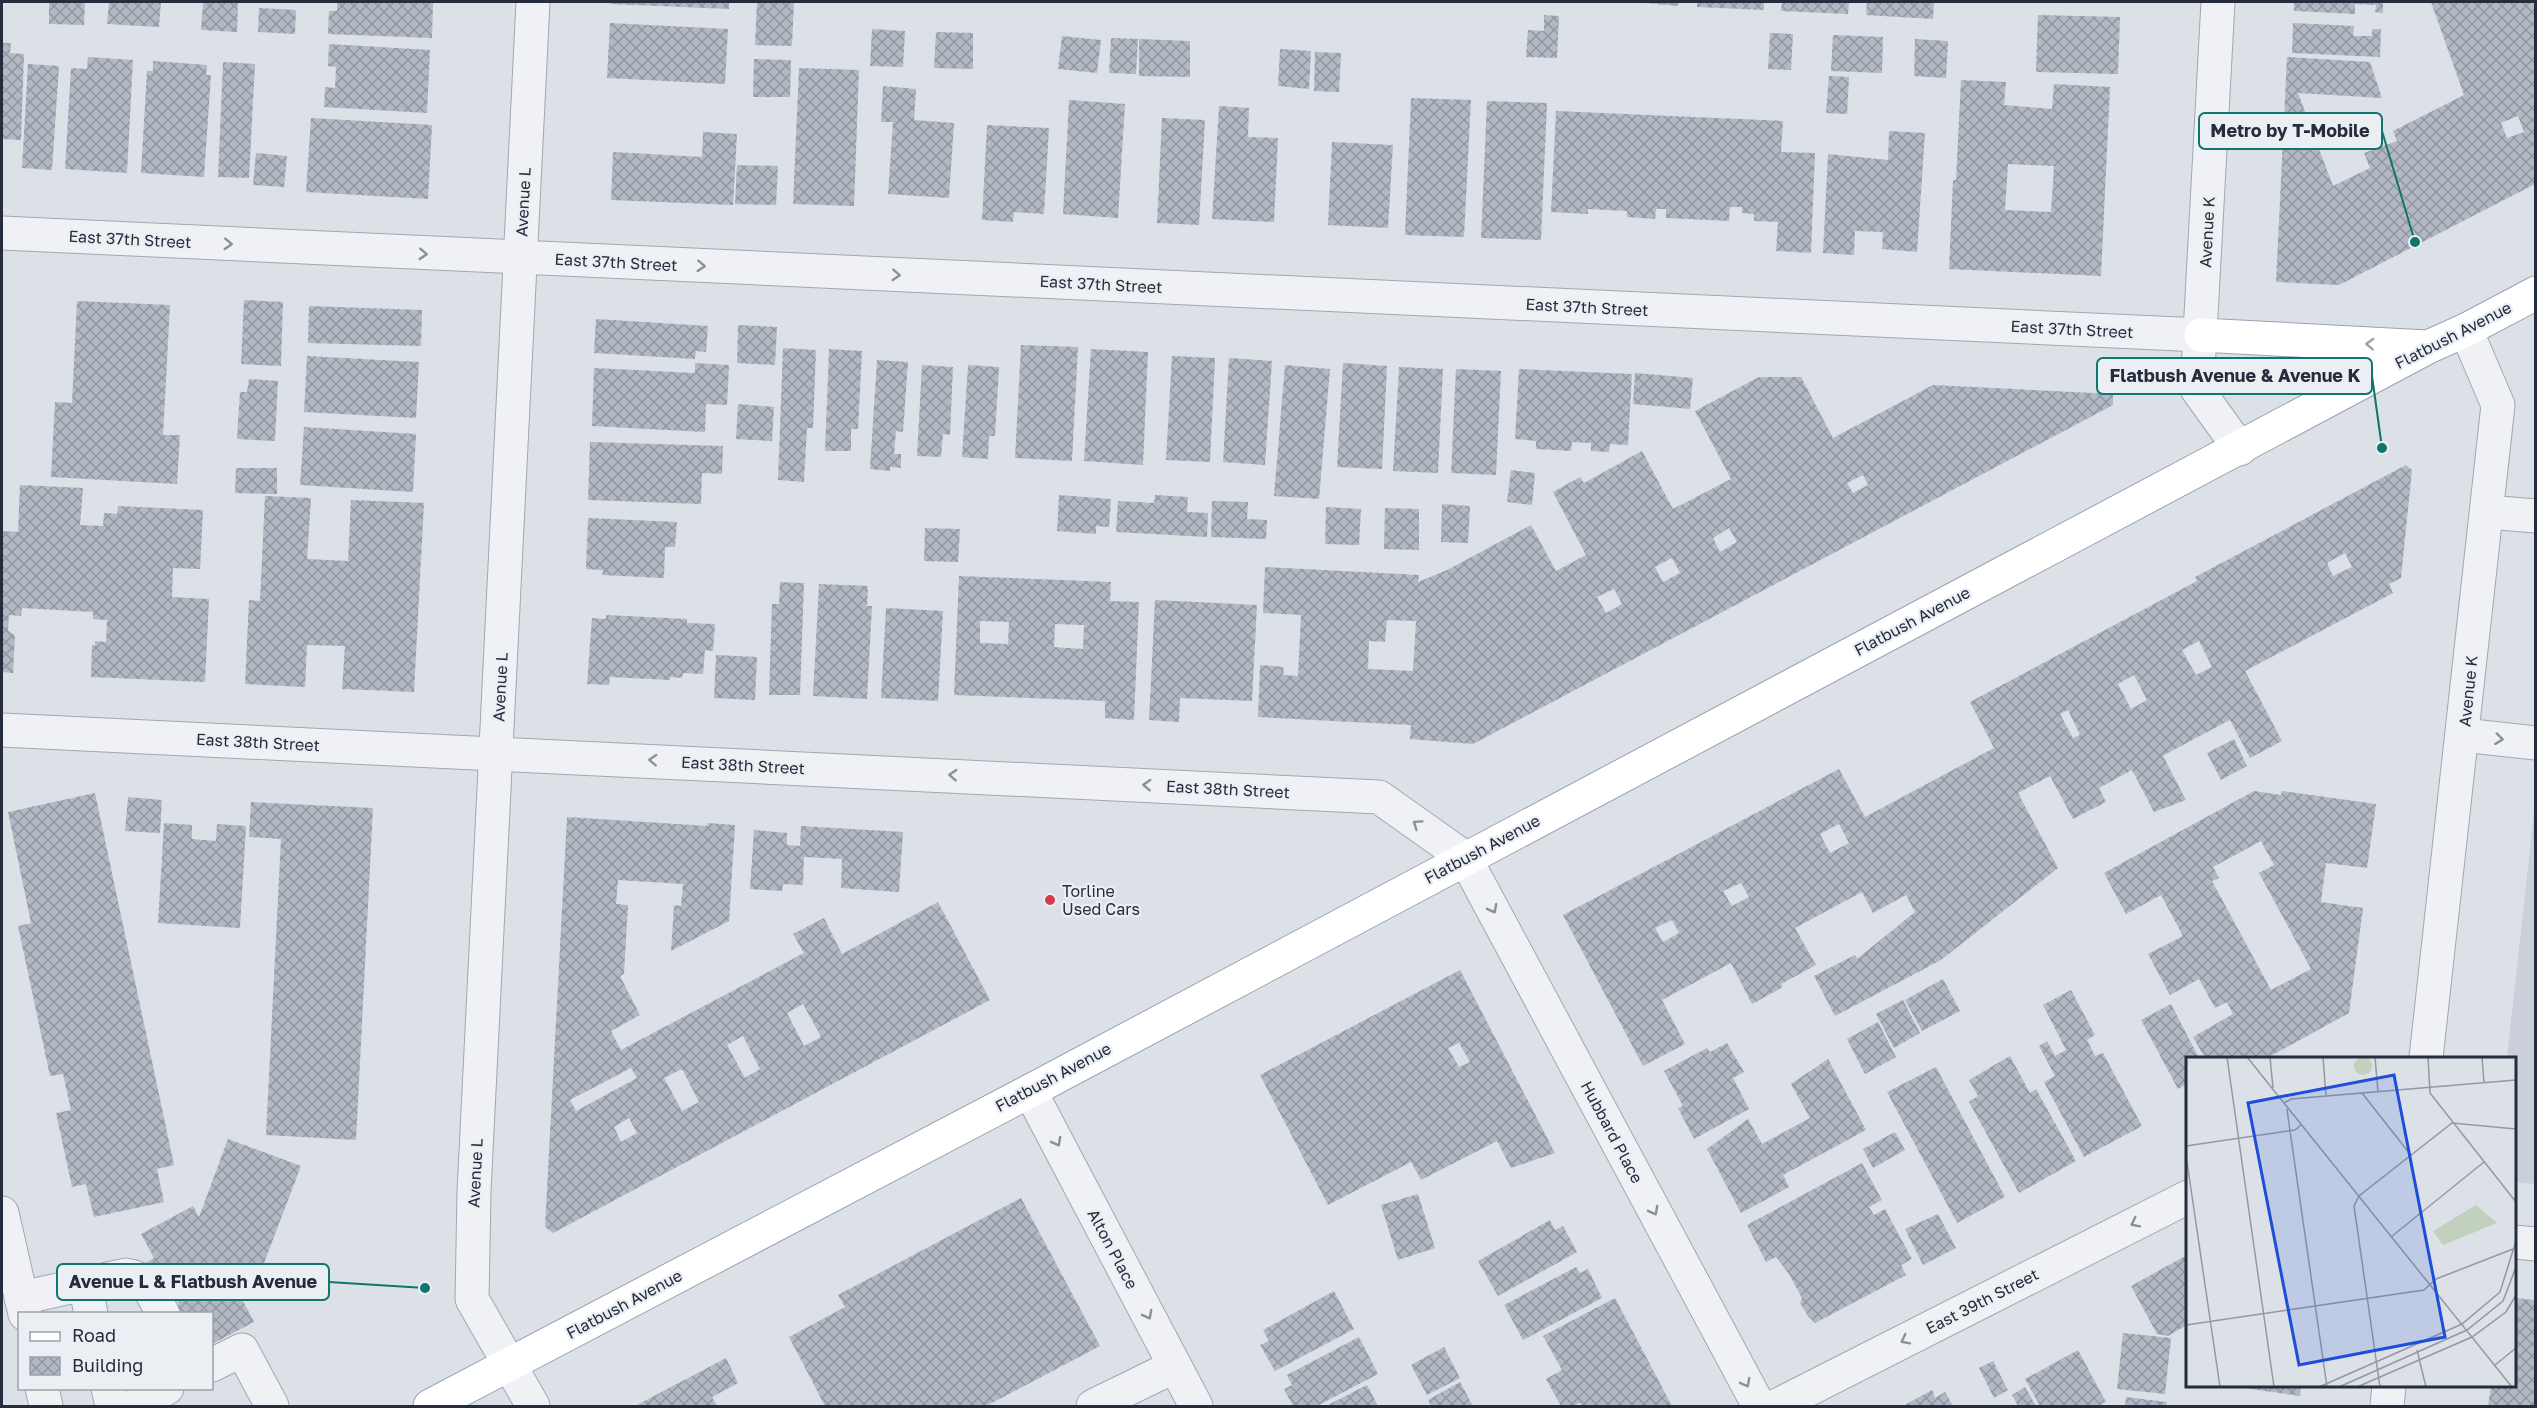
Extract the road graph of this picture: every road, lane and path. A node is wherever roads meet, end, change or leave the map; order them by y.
1 (533, 2) edge
2 (2218, 2) edge
3 (2, 233) edge
4 (520, 258) junction
5 (2535, 293) edge
6 (2466, 330) junction
7 (2201, 335) junction
8 (2428, 347) junction
9 (2240, 448) junction
10 (2487, 512) junction
11 (2535, 516) edge
12 (2, 730) edge
13 (2463, 735) junction
14 (2535, 743) edge
15 (497, 753) junction
16 (1465, 858) junction
17 (2426, 1057) edge
18 (1029, 1091) junction
19 (2186, 1198) edge
20 (2, 1213) edge
21 (2516, 1242) edge
22 (2535, 1244) edge
23 (88, 1299) edge
24 (23, 1306) edge
25 (161, 1312) edge
26 (213, 1364) edge
27 (507, 1364) junction
28 (1175, 1366) junction
29 (2390, 1387) edge
30 (42, 1390) edge
31 (108, 1390) edge
32 (165, 1390) edge
33 (46, 1407) edge
34 (112, 1407) edge
35 (134, 1407) edge
36 (272, 1407) edge
37 (430, 1407) edge
38 (533, 1407) edge
39 (1093, 1407) edge
40 (1196, 1407) edge
41 (1759, 1407) edge
42 (1776, 1407) edge
43 (2387, 1407) edge

1 - 4 street, Avenue L
2 - 7 street, Avenue K
3 -> 4 street, East 37th Street
4 -> 7 street, East 37th Street
4 - 15 street, Avenue L
5 - 6 main road, Flatbush Avenue
6 - 8 main road, Flatbush Avenue
6 - 10 street, Avenue K
8 -> 7 main road
7 - 9 street, Avenue K
8 - 9 main road, Flatbush Avenue
9 - 16 main road, Flatbush Avenue
10 - 11 street
10 - 13 street, Avenue K
12 - 15 street, East 38th Street
13 -> 14 street
13 - 17 street, Avenue K
16 -> 15 street, East 38th Street
15 - 27 street, Avenue L
16 - 18 main road, Flatbush Avenue
16 -> 41 street, Hubbard Place
18 - 27 main road, Flatbush Avenue
18 -> 28 street, Alton Place
19 -> 42 street, East 39th Street
20 - 24 street
21 - 22 street
23 - 24 street
23 - 25 street
26 - 36 street
27 - 37 main road, Flatbush Avenue
27 - 38 street, Avenue L
28 - 39 street
28 - 40 street, Alton Place
29 - 43 street
30 - 33 street
31 - 34 street
32 - 35 street

